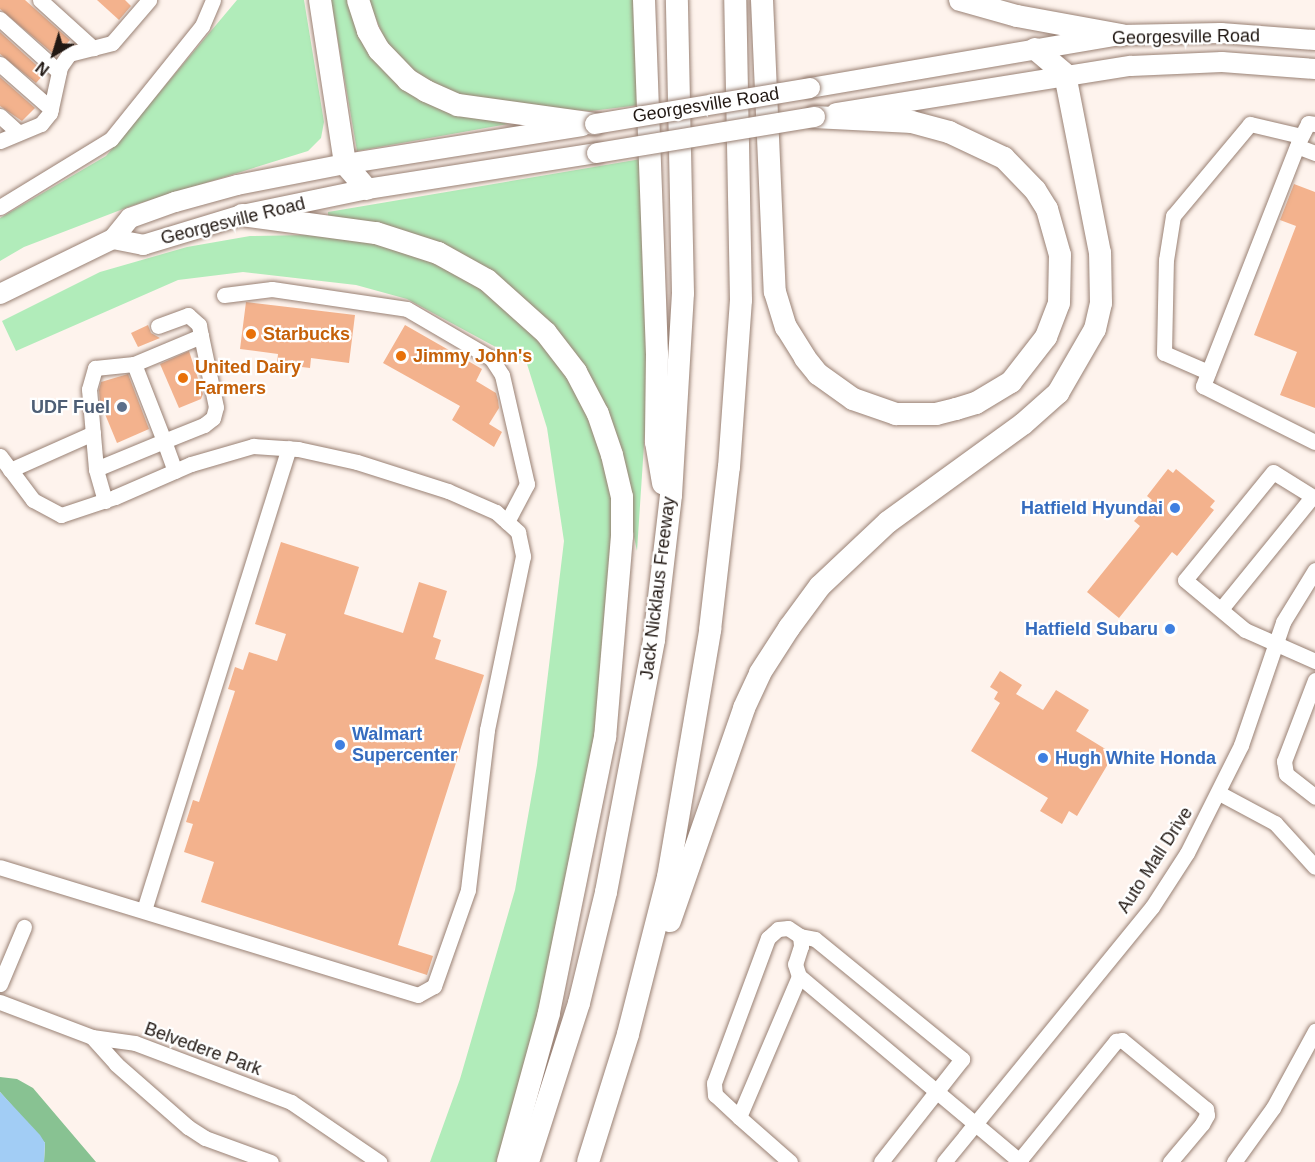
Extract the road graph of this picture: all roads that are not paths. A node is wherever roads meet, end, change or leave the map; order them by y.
1 (40, 0) edge
2 (213, 0) edge
3 (320, 0) edge
4 (358, 0) edge
5 (644, 0) edge
6 (677, 0) edge
7 (735, 0) edge
8 (762, 0) edge
9 (960, 0) edge
10 (143, 2) edge
11 (0, 19) edge
12 (1121, 35) junction
13 (1315, 40) edge
14 (93, 48) junction
15 (1035, 49) junction
16 (0, 64) edge
17 (1315, 69) edge
18 (59, 72) junction
19 (1065, 74) junction
20 (51, 109) junction
21 (0, 116) edge
22 (815, 117) junction
23 (595, 123) junction
24 (1315, 124) edge
25 (19, 133) junction
26 (0, 141) edge
27 (1299, 141) junction
28 (1315, 153) edge
29 (345, 164) junction
30 (367, 189) junction
31 (0, 207) edge
32 (242, 215) junction
33 (113, 239) junction
34 (0, 294) edge
35 (224, 295) dead end
36 (158, 326) dead end
37 (201, 336) junction
38 (134, 364) junction
39 (1208, 372) junction
40 (93, 433) junction
41 (164, 441) junction
42 (1315, 442) edge
43 (289, 448) junction
44 (4, 463) edge
45 (96, 469) junction
46 (175, 471) junction
47 (1313, 498) edge
48 (105, 501) junction
49 (668, 520) junction
50 (507, 522) junction
51 (1315, 570) edge
52 (1221, 609) junction
53 (1276, 644) junction
54 (1315, 660) edge
55 (1315, 680) edge
56 (1219, 793) junction
57 (1315, 797) edge
58 (0, 867) edge
59 (1315, 867) edge
60 (144, 910) junction
61 (24, 927) dead end
62 (800, 936) junction
63 (799, 976) junction
64 (0, 984) edge
65 (0, 1002) edge
66 (1315, 1031) edge
67 (628, 1034) junction
68 (92, 1037) junction
69 (937, 1092) junction
70 (740, 1117) junction
71 (975, 1122) junction
72 (377, 1161) edge
73 (1020, 1161) edge
74 (271, 1162) edge
75 (508, 1162) edge
76 (528, 1162) edge
77 (588, 1162) edge
78 (790, 1162) edge
79 (881, 1162) edge
80 (944, 1162) edge
81 (1170, 1162) edge
82 (1234, 1162) edge

1 - 14 street
2 - 31 street
3 - 29 highway
4 - 23 highway
5 - 49 highway
6 - 49 highway, Jack Nicklaus Freeway
7 - 67 highway
8 - 22 highway
9 - 12 highway
10 - 14 street
11 - 18 street
12 - 13 main road, Georgesville Road
12 - 15 main road, Georgesville Road
14 - 18 street
15 - 19 highway
15 - 23 main road, Georgesville Road, bridge
16 - 20 street
17 - 19 main road, Georgesville Road
18 - 20 street
19 - 22 main road, Georgesville Road
19 - 67 highway
20 - 25 street
21 - 25 street
22 - 30 main road, Georgesville Road, bridge
23 - 29 main road, Georgesville Road
24 - 27 street
25 - 26 street
27 - 28 street
27 - 39 street
27 - 39 street
29 - 30 highway
29 - 33 main road, Georgesville Road
30 - 32 main road, Georgesville Road
32 - 33 main road, Georgesville Road
32 - 75 highway
33 - 34 main road, Georgesville Road
35 - 50 street
36 - 37 street
37 - 38 street
37 - 41 street
38 - 40 street
38 - 41 street
39 - 42 street
40 - 44 street
40 - 45 street
41 - 45 street
41 - 46 street
43 - 46 street
43 - 50 street
43 - 60 street
44 - 48 street
45 - 48 street
46 - 48 street
47 - 52 street
47 - 52 street
49 - 76 highway, Jack Nicklaus Freeway
50 - 60 street
51 - 53 street, Auto Mall Drive
52 - 53 street
53 - 54 street
53 - 56 street, Auto Mall Drive
55 - 57 street
56 - 59 street
56 - 71 street, Auto Mall Drive
58 - 60 street
61 - 64 street
62 - 63 street
62 - 69 street
62 - 70 street
63 - 69 street
63 - 70 street
65 - 68 street, Belvedere Park
66 - 82 street
67 - 77 highway
68 - 72 street, Belvedere Park
68 - 74 street
69 - 71 street
69 - 79 street
70 - 78 street
71 - 73 street
71 - 80 street, Auto Mall Drive
73 - 81 street

